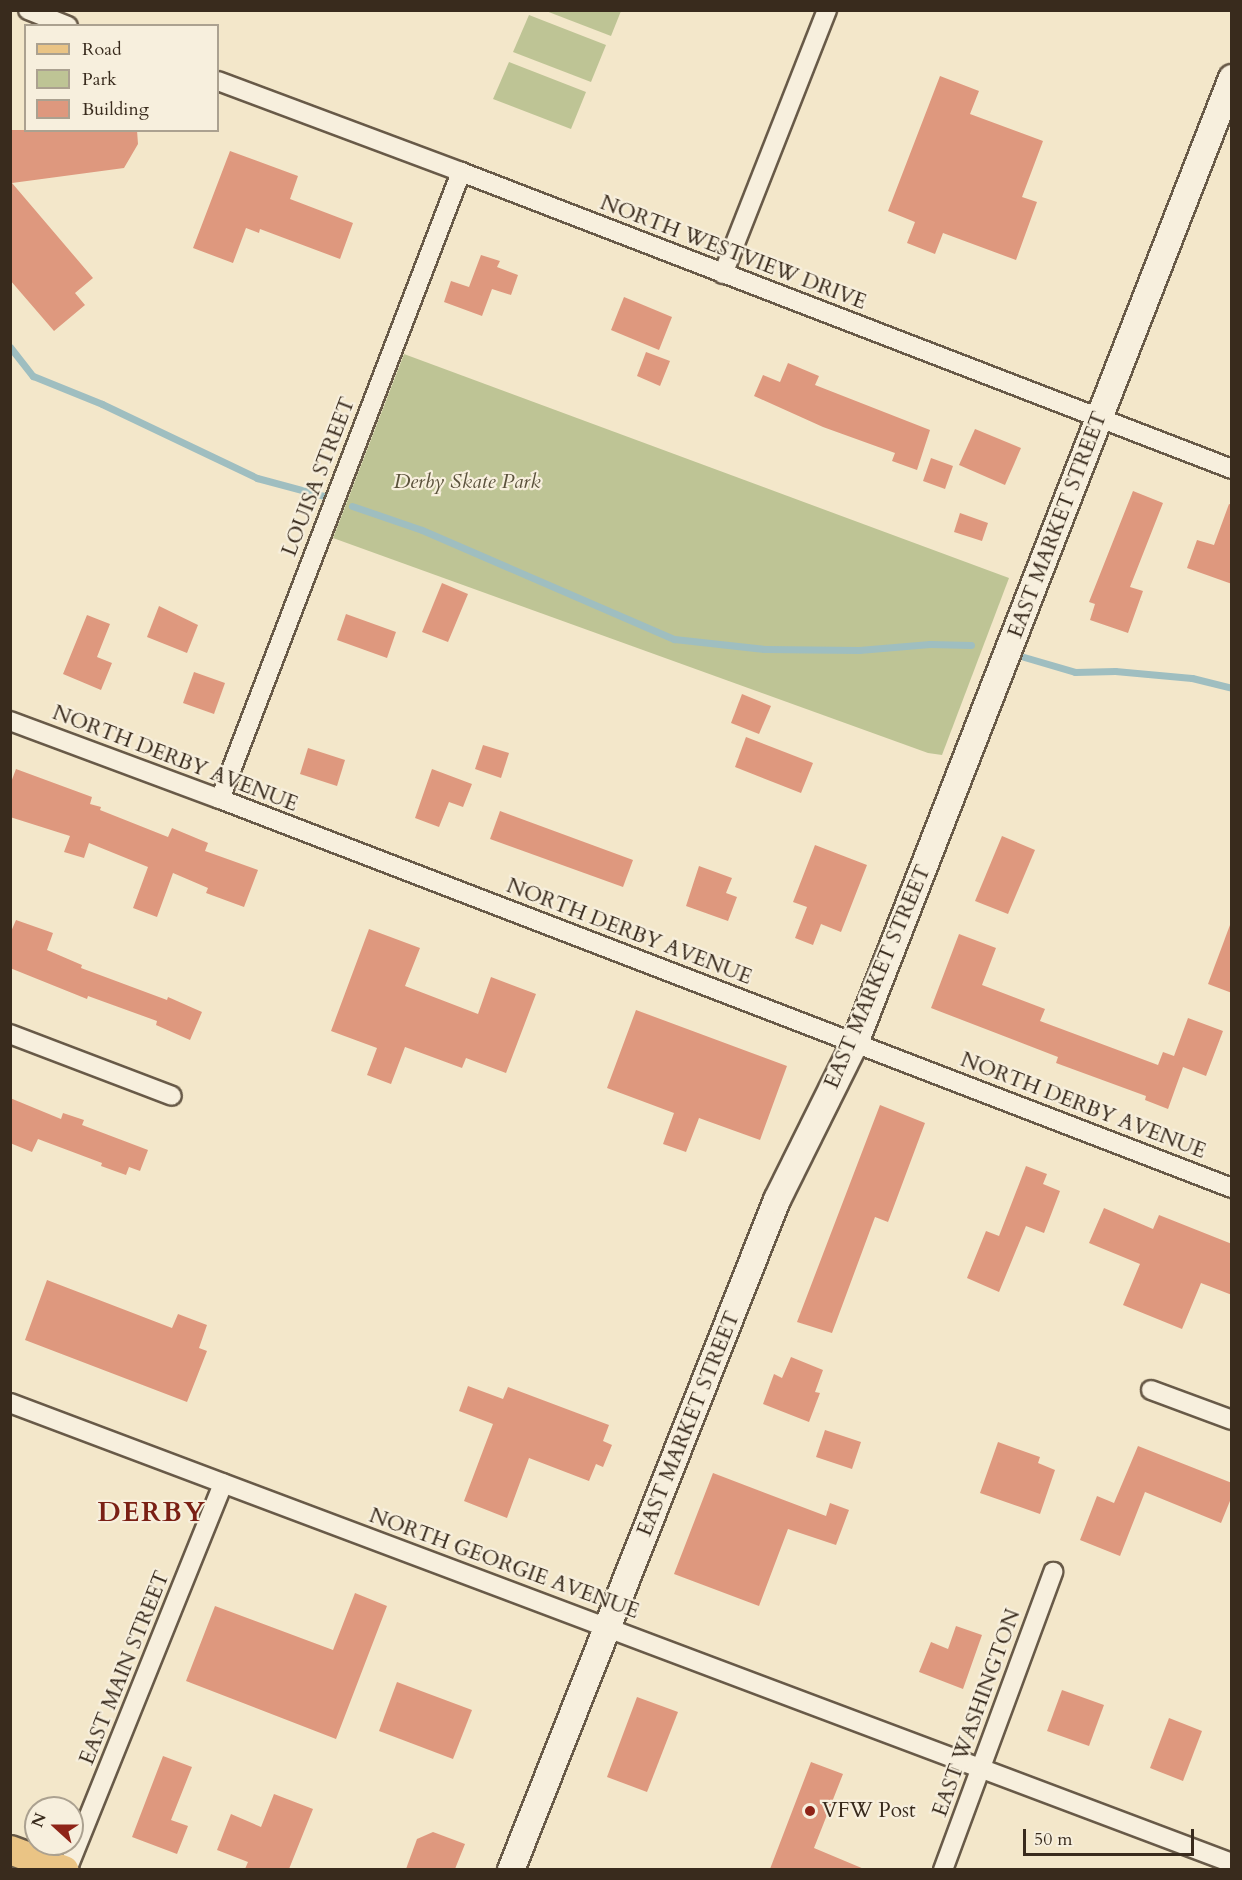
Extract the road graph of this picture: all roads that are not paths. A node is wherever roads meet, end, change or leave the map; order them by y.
1 (28, 10) edge
2 (827, 10) edge
3 (63, 24) edge
4 (1232, 78) edge
5 (219, 81) edge
6 (461, 172) junction
7 (723, 274) junction
8 (1100, 419) junction
9 (1232, 469) edge
10 (10, 721) edge
11 (220, 799) junction
12 (10, 1034) edge
13 (855, 1043) junction
14 (172, 1095) dead end
15 (1231, 1187) edge
16 (1151, 1390) dead end
17 (10, 1404) edge
18 (1232, 1420) edge
19 (223, 1483) junction
20 (1053, 1572) dead end
21 (608, 1626) junction
22 (981, 1768) junction
23 (10, 1850) edge
24 (1232, 1863) edge
25 (66, 1869) edge
26 (511, 1869) edge
27 (943, 1869) edge

1 - 3 street
2 - 7 street
4 - 8 street, EAST MARKET STREET
5 - 6 street, NORTH WESTVIEW DRIVE
6 - 7 street, NORTH WESTVIEW DRIVE
6 - 11 street, LOUISA STREET
7 - 8 street, NORTH WESTVIEW DRIVE
8 - 9 street, NORTH WESTVIEW DRIVE
8 - 13 street, EAST MARKET STREET
10 - 11 street, NORTH DERBY AVENUE
11 - 13 street, NORTH DERBY AVENUE
12 - 14 street
13 - 15 street, NORTH DERBY AVENUE
13 - 21 street, EAST MARKET STREET
16 - 18 street
17 - 19 street, NORTH GEORGIE AVENUE
19 - 21 street, NORTH GEORGIE AVENUE
19 - 25 street, EAST MAIN STREET
20 - 22 street, EAST WASHINGTON
21 - 22 street, NORTH GEORGIE AVENUE
21 - 26 street, EAST MARKET STREET
22 - 24 street, NORTH GEORGIE AVENUE
22 - 27 street, EAST WASHINGTON
23 - 25 main road

